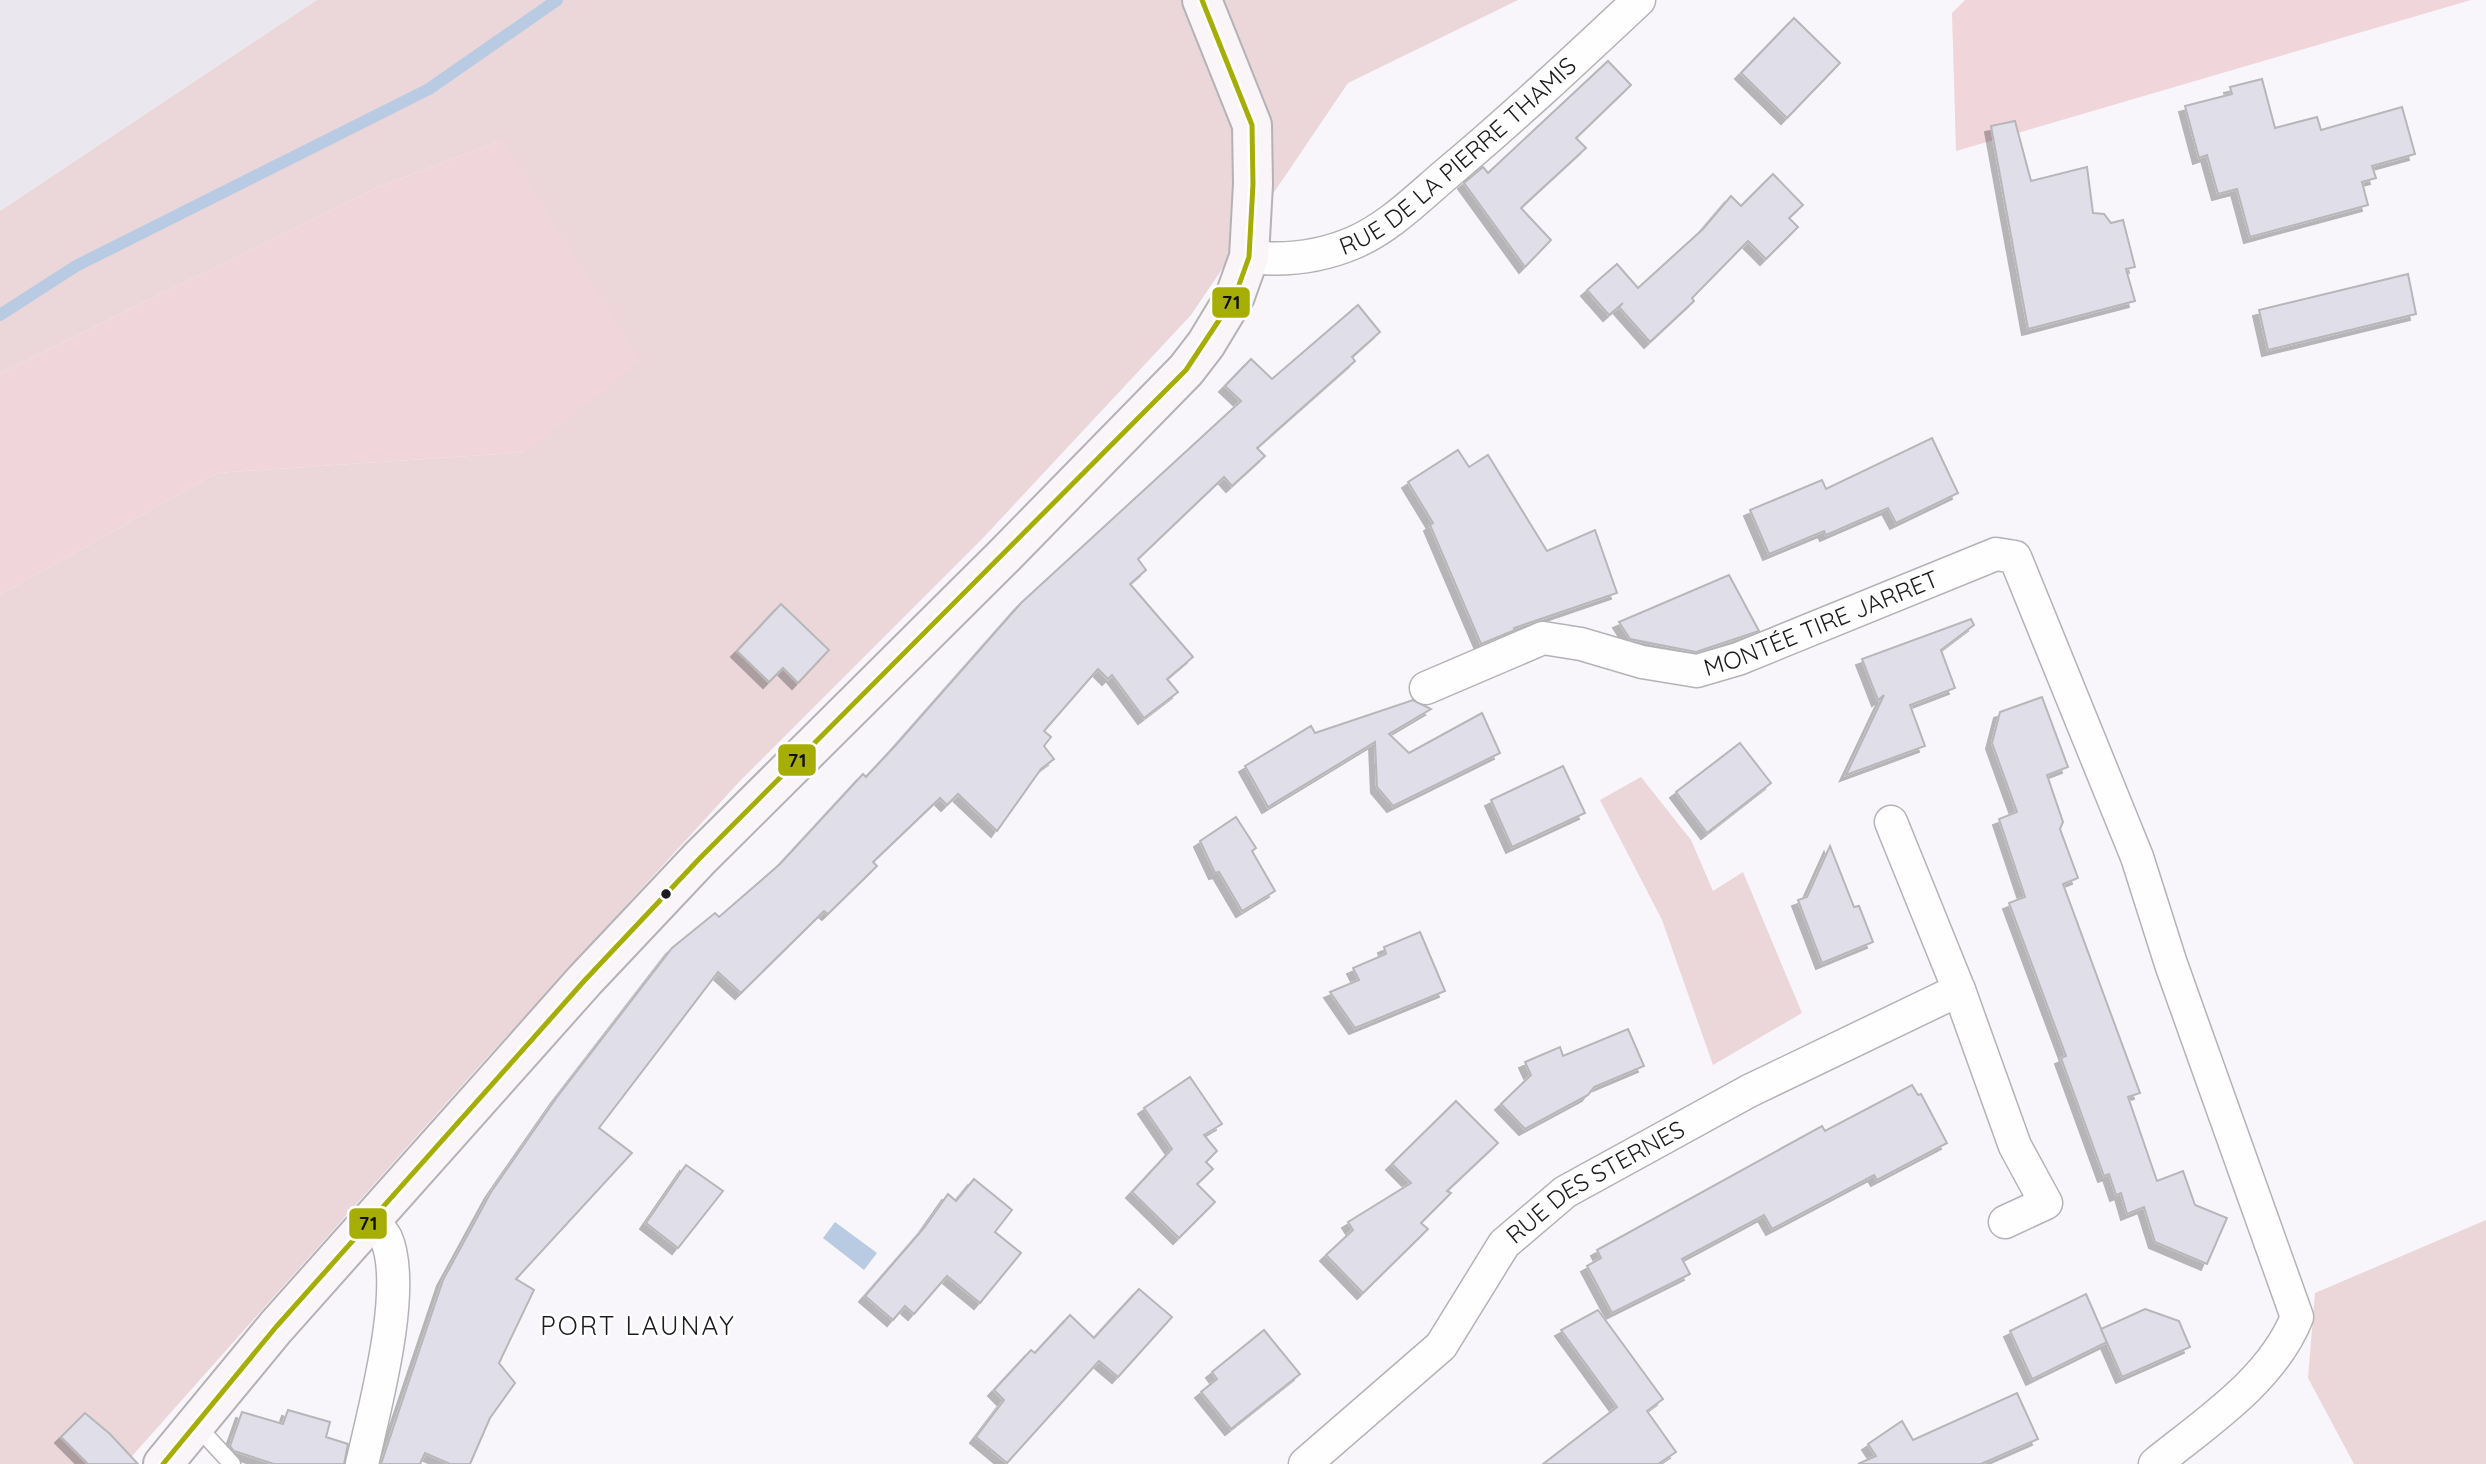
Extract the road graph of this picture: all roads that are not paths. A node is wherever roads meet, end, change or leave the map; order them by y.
1 (1202, 0) edge
2 (1639, 0) edge
3 (1249, 257) junction
4 (1426, 688) dead end
5 (1891, 822) dead end
6 (1959, 990) junction
7 (373, 1221) junction
8 (2005, 1222) dead end
9 (196, 1425) junction
10 (163, 1464) edge
11 (232, 1464) edge
12 (362, 1464) edge
13 (1305, 1464) edge
14 (2155, 1464) edge

1 - 3 main road
2 - 3 street, RUE DE LA PIERRE THAMIS
3 - 7 main road
4 - 14 street, MONTÉE TIRE JARRET
5 - 6 street
6 - 8 street
6 - 13 street, RUE DES STERNES
7 - 9 main road
7 - 12 street
9 - 10 main road
9 - 11 lane

